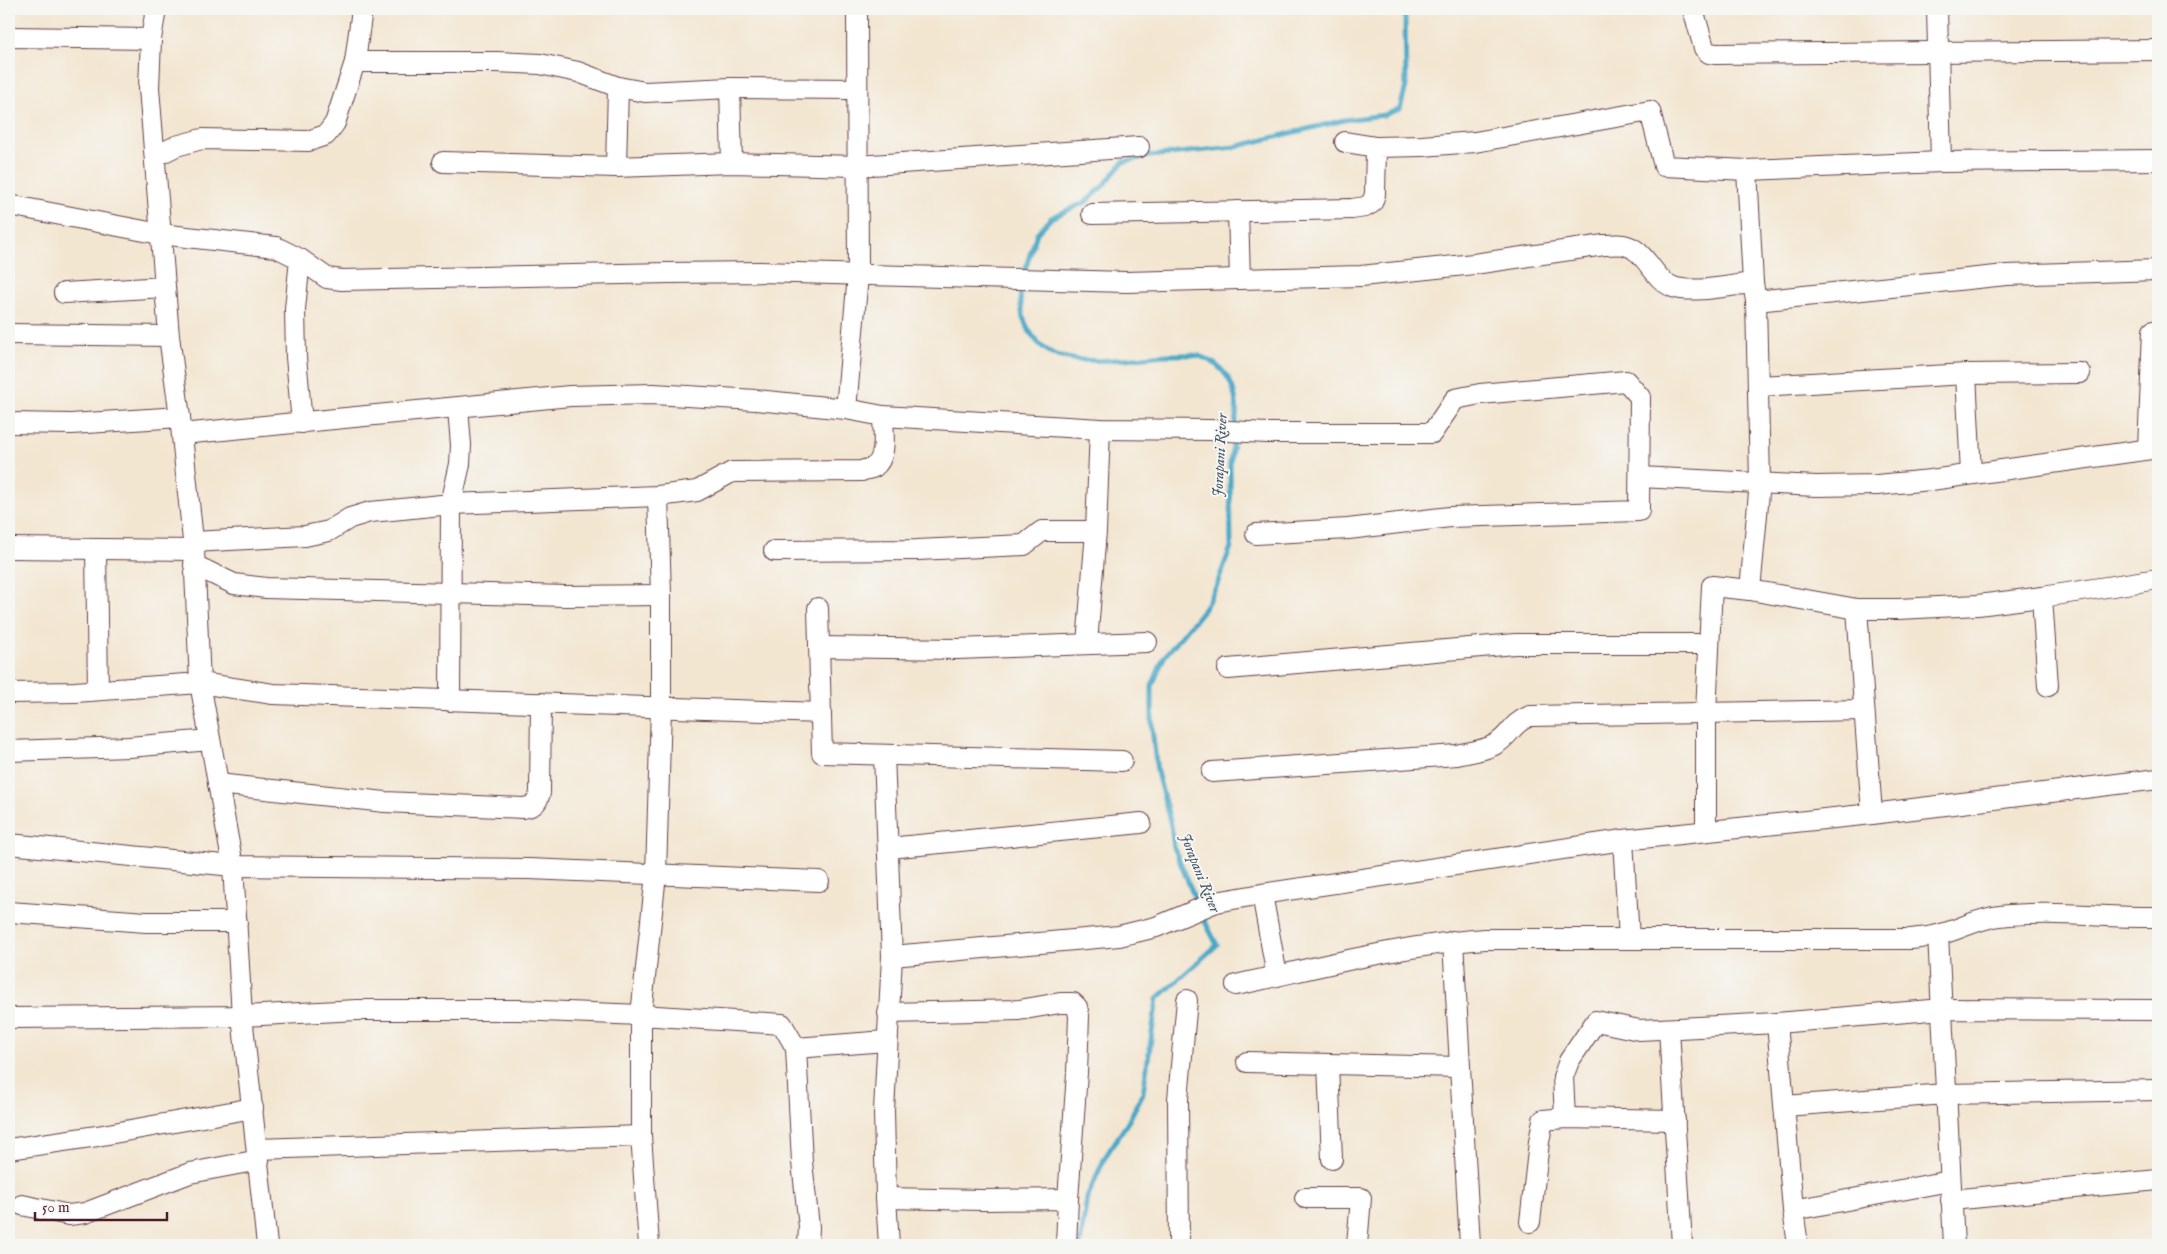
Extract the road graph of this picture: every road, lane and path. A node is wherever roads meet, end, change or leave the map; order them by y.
1 (156, 9) edge
2 (165, 9) edge
3 (362, 9) edge
4 (857, 9) edge
5 (1693, 9) edge
6 (1937, 9) edge
7 (9, 37) edge
8 (151, 38) junction
9 (2158, 50) edge
10 (1938, 51) junction
11 (355, 62) junction
12 (618, 87) junction
13 (730, 88) junction
14 (856, 89) junction
15 (1345, 142) dead end
16 (1139, 147) dead end
17 (1376, 147) junction
18 (156, 156) junction
19 (2158, 160) edge
20 (443, 162) dead end
21 (1941, 162) junction
22 (732, 163) junction
23 (857, 166) junction
24 (616, 167) junction
25 (1747, 170) junction
26 (9, 206) edge
27 (1238, 211) junction
28 (1092, 214) dead end
29 (160, 234) junction
30 (300, 258) junction
31 (2158, 270) edge
32 (858, 275) junction
33 (1240, 279) junction
34 (165, 287) junction
35 (1755, 292) junction
36 (64, 293) dead end
37 (2158, 330) edge
38 (9, 334) edge
39 (169, 336) junction
40 (2080, 373) dead end
41 (1966, 374) junction
42 (1759, 386) junction
43 (458, 408) junction
44 (846, 409) junction
45 (883, 416) junction
46 (9, 423) edge
47 (302, 423) junction
48 (181, 425) junction
49 (1100, 429) junction
50 (2153, 449) edge
51 (1971, 474) junction
52 (1640, 477) junction
53 (1760, 482) junction
54 (658, 496) junction
55 (451, 504) junction
56 (1096, 531) junction
57 (1256, 534) dead end
58 (9, 548) edge
59 (96, 549) junction
60 (774, 551) dead end
61 (194, 553) junction
62 (2158, 579) edge
63 (1750, 590) junction
64 (451, 593) junction
65 (661, 595) junction
66 (2042, 597) junction
67 (818, 608) dead end
68 (1857, 609) junction
69 (1147, 642) dead end
70 (1087, 644) junction
71 (1709, 644) junction
72 (819, 647) junction
73 (1228, 670) dead end
74 (200, 682) junction
75 (2048, 686) dead end
76 (98, 690) junction
77 (9, 693) edge
78 (450, 701) junction
79 (541, 704) junction
80 (661, 708) junction
81 (1864, 710) junction
82 (821, 713) junction
83 (1706, 713) junction
84 (210, 740) junction
85 (9, 751) edge
86 (884, 754) junction
87 (1122, 761) dead end
88 (1212, 772) dead end
89 (2158, 779) edge
90 (218, 784) junction
91 (1872, 814) junction
92 (1141, 823) dead end
93 (1706, 830) junction
94 (1622, 840) junction
95 (9, 844) edge
96 (889, 848) junction
97 (233, 866) junction
98 (656, 874) junction
99 (818, 881) dead end
100 (1262, 894) junction
101 (9, 912) edge
102 (2158, 917) edge
103 (237, 922) junction
104 (1938, 935) junction
105 (1630, 939) junction
106 (1453, 941) junction
107 (892, 956) junction
108 (1277, 976) junction
109 (1236, 985) dead end
110 (1186, 1000) dead end
111 (1943, 1009) junction
112 (2158, 1010) edge
113 (888, 1013) junction
114 (642, 1015) junction
115 (242, 1016) junction
116 (9, 1018) edge
117 (1777, 1023) junction
118 (1669, 1029) junction
119 (886, 1041) junction
120 (796, 1048) junction
121 (1247, 1062) dead end
122 (1328, 1064) junction
123 (1460, 1067) junction
124 (2158, 1090) edge
125 (1946, 1094) junction
126 (1785, 1106) junction
127 (253, 1108) junction
128 (1565, 1118) junction
129 (1676, 1120) junction
130 (641, 1136) junction
131 (9, 1149) edge
132 (258, 1155) junction
133 (1332, 1159) dead end
134 (2158, 1180) edge
135 (1951, 1190) junction
136 (886, 1198) junction
137 (1305, 1198) dead end
138 (1068, 1199) junction
139 (22, 1204) dead end
140 (1793, 1210) junction
141 (1530, 1222) dead end
142 (267, 1245) edge
143 (649, 1245) edge
144 (808, 1245) edge
145 (889, 1245) edge
146 (1066, 1245) edge
147 (1179, 1245) edge
148 (1357, 1245) edge
149 (1470, 1245) edge
150 (1682, 1245) edge
151 (1798, 1245) edge
152 (1954, 1245) edge

1 - 2 street
1 - 8 street
3 - 11 street
4 - 14 street
5 - 10 street
6 - 10 street
7 - 8 street
8 - 18 street
9 - 10 street
10 - 21 street
11 - 12 street
11 - 18 street
12 - 13 street
12 - 24 street
13 - 14 street
13 - 22 street
14 - 23 street
15 - 17 street
16 - 23 street
17 - 25 street
17 - 27 street
18 - 29 street
19 - 21 street
20 - 24 street
21 - 25 street
22 - 23 street
22 - 24 street
23 - 32 street
25 - 35 street
26 - 29 street
27 - 28 street
27 - 33 street
29 - 30 street
29 - 34 street
30 - 32 street
30 - 47 street
31 - 35 street
32 - 33 street
32 - 44 street
33 - 35 street
34 - 36 street
34 - 39 street
35 - 42 street
37 - 50 street
38 - 39 street
39 - 48 street
40 - 41 street
41 - 42 street
41 - 51 street
42 - 53 street
43 - 44 street
43 - 47 street
43 - 55 street
44 - 45 street
45 - 49 street
45 - 54 street
46 - 48 street
47 - 48 street
48 - 61 street
49 - 52 street
49 - 56 street
50 - 51 street
51 - 53 street
52 - 53 street
52 - 57 street
53 - 63 street
54 - 55 street
54 - 65 street
55 - 61 street
55 - 64 street
56 - 60 street
56 - 70 street
58 - 59 street
59 - 61 street
59 - 76 street
61 - 64 street
61 - 74 street
62 - 66 street
63 - 68 street
63 - 71 street
64 - 65 street
64 - 78 street
65 - 80 street
66 - 68 street
66 - 75 street
67 - 72 street
68 - 81 street
69 - 70 street
70 - 72 street
71 - 73 street
71 - 83 street
72 - 82 street
74 - 76 street
74 - 78 street
74 - 84 street
76 - 77 street
78 - 79 street
79 - 80 street
79 - 90 street
80 - 82 street
80 - 98 street
81 - 83 street
81 - 91 street
82 - 86 street
83 - 88 street
83 - 93 street
84 - 85 street
84 - 90 street
86 - 87 street
86 - 96 street
89 - 91 street
90 - 97 street
91 - 93 street
92 - 96 street
93 - 94 street
94 - 100 street
94 - 105 street
95 - 97 street
96 - 107 street
97 - 98 street
97 - 103 street
98 - 99 street
98 - 114 street
100 - 107 street
100 - 108 street
101 - 103 street
102 - 104 street
103 - 115 street
104 - 105 street
104 - 111 street
105 - 106 street
106 - 108 street
106 - 123 street
107 - 113 street
108 - 109 street
110 - 147 street
111 - 112 street
111 - 117 street
111 - 125 street
113 - 119 street
113 - 138 street
114 - 115 street
114 - 120 street
114 - 130 street
115 - 116 street
115 - 127 street
117 - 118 street
117 - 126 street
118 - 128 street
118 - 129 street
119 - 120 street
119 - 136 street
120 - 144 street
121 - 122 street
122 - 123 street
122 - 133 street
123 - 149 street
124 - 125 street
125 - 126 street
125 - 135 street
126 - 140 street
127 - 131 street
127 - 132 street
128 - 129 street
128 - 141 street
129 - 150 street
130 - 132 street
130 - 143 street
132 - 139 street
132 - 142 street
134 - 135 street
135 - 140 street
135 - 152 street
136 - 138 street
136 - 145 street
137 - 148 street
138 - 146 street
140 - 151 street

